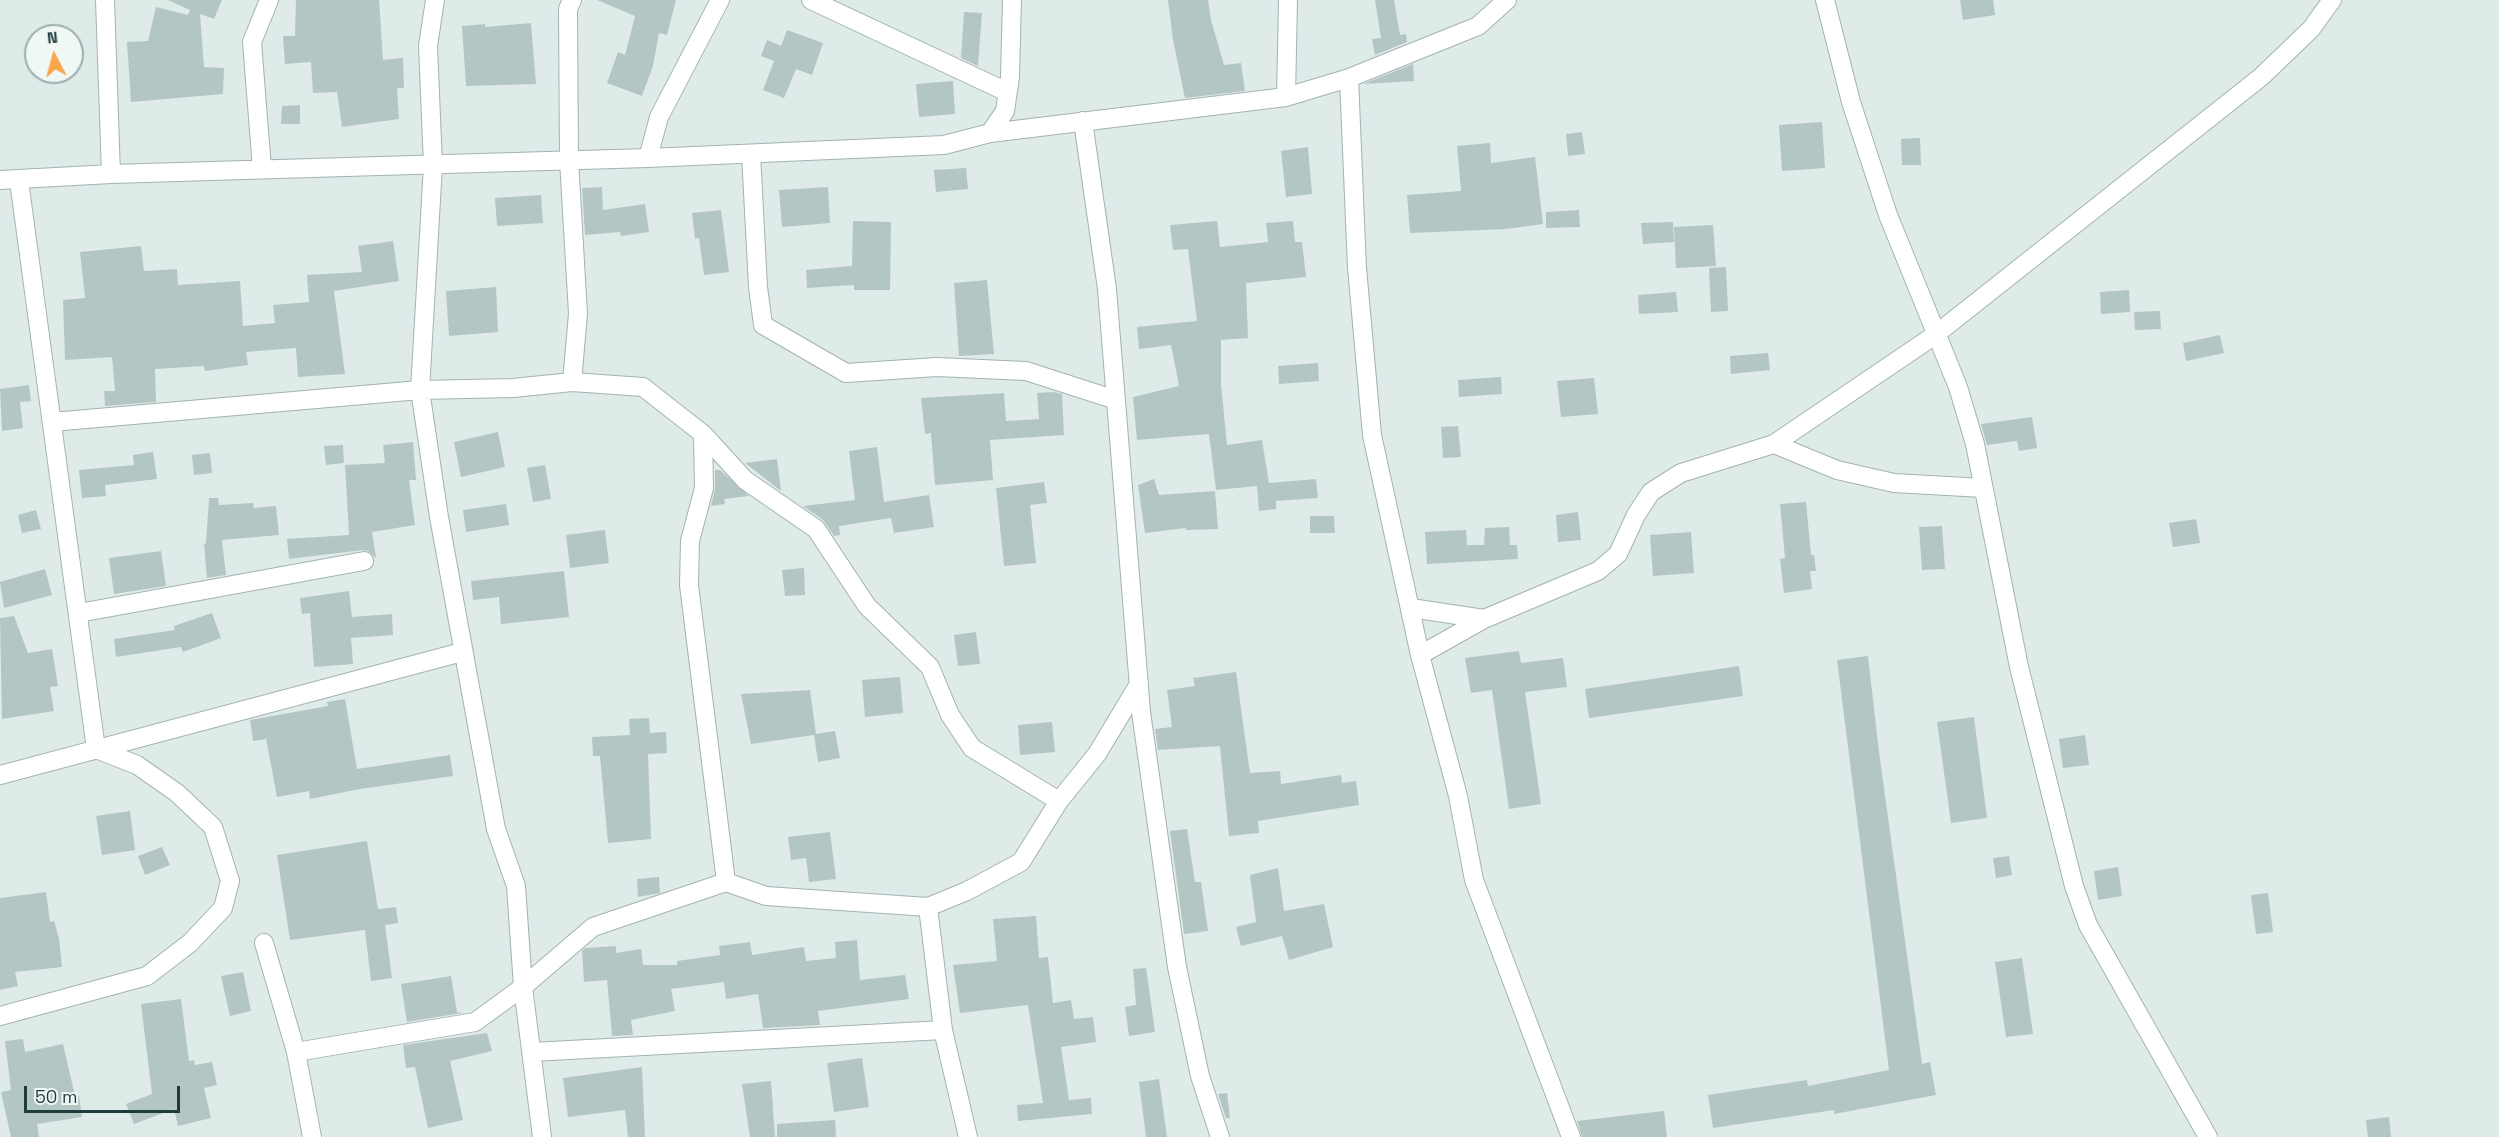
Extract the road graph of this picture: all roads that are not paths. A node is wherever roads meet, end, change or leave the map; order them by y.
1 (270, 0) edge
2 (435, 0) edge
3 (572, 0) edge
4 (720, 0) edge
5 (811, 0) edge
6 (1012, 0) edge
7 (1288, 0) edge
8 (1507, 0) edge
9 (1825, 0) edge
10 (2332, 0) edge
11 (106, 2) edge
12 (1349, 78) junction
13 (1007, 92) junction
14 (1286, 97) junction
15 (1083, 121) junction
16 (990, 133) junction
17 (751, 154) junction
18 (648, 158) junction
19 (569, 160) junction
20 (433, 165) junction
21 (262, 169) junction
22 (111, 174) junction
23 (0, 180) edge
24 (19, 181) junction
25 (1935, 334) junction
26 (572, 382) junction
27 (420, 390) junction
28 (1116, 400) junction
29 (52, 422) junction
30 (703, 434) junction
31 (1774, 444) junction
32 (1983, 488) junction
33 (364, 561) dead end
34 (1411, 608) junction
35 (78, 613) junction
36 (1484, 619) junction
37 (462, 652) junction
38 (1420, 655) junction
39 (1139, 684) junction
40 (96, 749) junction
41 (0, 775) edge
42 (1059, 801) junction
43 (726, 882) junction
44 (928, 907) junction
45 (264, 943) dead end
46 (523, 987) junction
47 (0, 1017) edge
48 (943, 1030) junction
49 (296, 1052) junction
50 (532, 1052) junction
51 (2195, 1129) edge
52 (312, 1137) edge
53 (542, 1137) edge
54 (968, 1137) edge
55 (1220, 1137) edge
56 (1571, 1137) edge
57 (2208, 1137) edge

1 - 21 street
2 - 20 street
3 - 19 street
4 - 18 street
5 - 13 street
6 - 13 street
7 - 14 street
8 - 12 street
9 - 25 street
10 - 25 street
11 - 22 street
12 - 14 street
12 - 34 street
13 - 16 street
14 - 15 street
15 - 16 street
15 - 28 street
16 - 17 street
17 - 18 street
17 - 28 street
18 - 19 street
19 - 20 street
19 - 26 street
20 - 21 street
20 - 27 street
21 - 22 street
22 - 24 street
23 - 24 street
24 - 29 street
25 - 31 street
25 - 32 street
26 - 27 street
26 - 30 street
27 - 29 street
27 - 37 street
28 - 39 street
29 - 35 street
30 - 42 street
30 - 43 street
31 - 32 street
31 - 36 street
32 - 51 street
33 - 35 street
34 - 36 street
34 - 38 street
35 - 40 street
36 - 38 street
37 - 40 street
37 - 46 street
38 - 56 street
39 - 42 street
39 - 55 street
40 - 41 street
40 - 47 street
42 - 44 street
43 - 44 street
43 - 46 street
44 - 48 street
45 - 49 street
46 - 49 street
46 - 50 street
48 - 50 street
48 - 54 street
49 - 52 street
50 - 53 street
51 - 57 street

